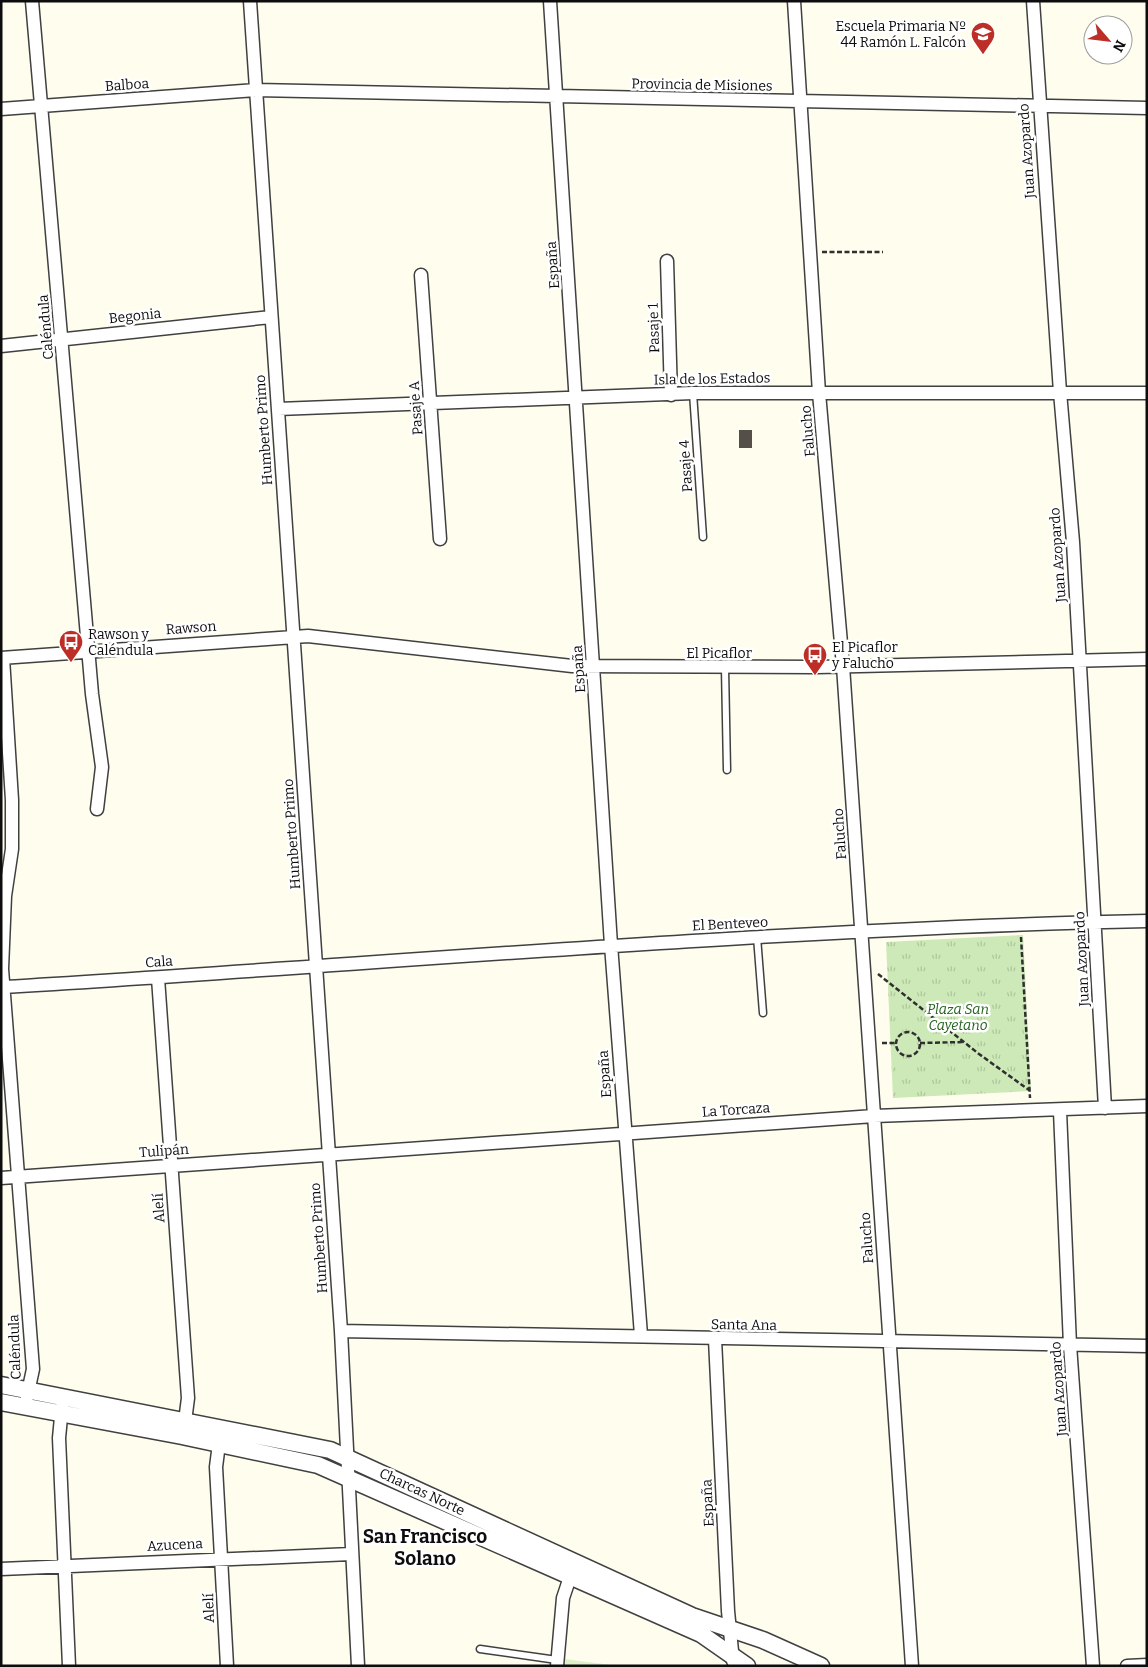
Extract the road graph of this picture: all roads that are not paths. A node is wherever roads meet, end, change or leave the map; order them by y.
1 (32, 1) edge
2 (250, 1) edge
3 (550, 1) edge
4 (794, 1) edge
5 (1033, 1) edge
6 (256, 90) junction
7 (557, 97) junction
8 (801, 102) junction
9 (42, 106) junction
10 (1039, 108) junction
11 (1147, 108) edge
12 (1, 109) edge
13 (667, 261) dead end
14 (421, 275) dead end
15 (271, 317) junction
16 (62, 339) junction
17 (1, 346) edge
18 (1060, 392) junction
19 (819, 393) junction
20 (1147, 393) edge
21 (693, 394) junction
22 (671, 395) junction
23 (577, 397) junction
24 (430, 402) junction
25 (278, 409) junction
26 (703, 537) dead end
27 (440, 539) dead end
28 (293, 636) junction
29 (88, 651) junction
30 (2, 658) edge
31 (1147, 659) edge
32 (1080, 661) junction
33 (594, 666) junction
34 (843, 666) junction
35 (725, 668) junction
36 (728, 770) dead end
37 (97, 810) dead end
38 (3, 896) edge
39 (1147, 921) edge
40 (1095, 922) junction
41 (861, 931) junction
42 (757, 937) junction
43 (611, 945) junction
44 (316, 965) junction
45 (158, 978) junction
46 (4, 987) junction
47 (763, 1013) dead end
48 (1147, 1106) edge
49 (1105, 1108) junction
50 (1060, 1111) junction
51 (874, 1116) junction
52 (624, 1132) junction
53 (329, 1155) junction
54 (171, 1166) junction
55 (20, 1177) junction
56 (1, 1178) edge
57 (341, 1331) junction
58 (641, 1335) junction
59 (715, 1339) junction
60 (889, 1342) junction
61 (1070, 1345) junction
62 (1147, 1346) edge
63 (1, 1385) edge
64 (30, 1390) junction
65 (64, 1397) junction
66 (1, 1402) edge
67 (23, 1406) junction
68 (61, 1414) junction
69 (184, 1428) junction
70 (220, 1436) junction
71 (349, 1458) junction
72 (347, 1478) junction
73 (351, 1554) junction
74 (222, 1558) junction
75 (64, 1566) junction
76 (1, 1569) edge
77 (572, 1570) junction
78 (730, 1629) junction
79 (480, 1649) dead end
80 (733, 1660) edge
81 (557, 1663) edge
82 (1147, 1665) edge
83 (69, 1666) edge
84 (227, 1666) edge
85 (358, 1666) edge
86 (747, 1666) edge
87 (821, 1666) edge
88 (912, 1666) edge
89 (1093, 1666) edge
90 (1127, 1666) edge

1 - 9 street, Caléndula
2 - 6 street, Humberto Primo
3 - 7 street, España
4 - 8 street, Falucho
5 - 10 street, Juan Azopardo
6 - 7 street, Provincia de Misiones
6 - 9 street, Balboa
6 - 15 street, Humberto Primo
7 - 8 street, Provincia de Misiones
7 - 23 street, España
8 - 10 street, Provincia de Misiones
8 - 19 street, Falucho
9 - 12 street, Balboa
9 - 16 street, Caléndula
10 - 11 street, Provincia de Misiones
10 - 18 street, Juan Azopardo
13 - 22 street, Pasaje 1
14 - 24 street, Pasaje A
15 - 16 street, Begonia
15 - 25 street, Humberto Primo
16 - 17 street, Begonia
16 - 29 street, Caléndula
18 - 19 street, Isla de los Estados
18 - 20 street, Isla de los Estados
18 - 32 street, Juan Azopardo
19 - 21 street, Isla de los Estados
19 - 34 street, Falucho
21 - 22 street, Isla de los Estados
21 - 26 lane, Pasaje 4
22 - 23 street, Isla de los Estados
23 - 24 street, Isla de los Estados
23 - 33 street, España
24 - 25 street, Isla de los Estados
24 - 27 street, Pasaje A
25 - 28 street, Humberto Primo
28 - 29 street, Rawson
28 - 33 street, El Picaflor
28 - 44 street, Humberto Primo
29 - 30 street, Rawson
29 - 37 street, Caléndula
30 - 38 street, Caléndula
31 - 32 street, El Picaflor
32 - 34 street, El Picaflor
32 - 40 street, Juan Azopardo
33 - 35 street, El Picaflor
33 - 43 street, España
34 - 35 street, El Picaflor
34 - 41 street, Falucho
35 - 36 lane
38 - 46 street, Caléndula
39 - 40 street, El Benteveo
40 - 41 street, El Benteveo
40 - 49 street, Juan Azopardo
41 - 42 street, El Benteveo
41 - 51 street, Falucho
42 - 43 street, El Benteveo
42 - 47 lane
43 - 44 street, El Benteveo
43 - 52 street, España
44 - 45 street, Cala
44 - 53 street, Humberto Primo
45 - 46 street, Cala
45 - 54 street, Alelí
46 - 55 street, Caléndula
48 - 49 street, La Torcaza
49 - 50 street, La Torcaza
50 - 51 street, La Torcaza
50 - 61 street, Juan Azopardo
51 - 52 street, La Torcaza
51 - 60 street, Falucho
52 - 53 street, La Torcaza
52 - 58 street, España
53 - 54 street, Tulipán
53 - 57 street, Humberto Primo
54 - 55 street, Tulipán
54 - 69 street, Alelí
55 - 56 street, Tulipán
55 - 64 street, Caléndula
57 - 58 street, Santa Ana
57 - 71 street, Humberto Primo
58 - 59 street, Santa Ana
59 - 60 street, Santa Ana
59 - 78 street, España
60 - 61 street, Santa Ana
60 - 88 street, Falucho
61 - 62 street, Santa Ana
61 - 89 street, Juan Azopardo
63 - 64 street, Charcas Norte
64 - 65 street, Charcas Norte
64 - 67 street, Caléndula
65 - 68 street
65 - 69 street, Charcas Norte
66 - 67 street, Charcas Norte
67 - 68 street, Charcas Norte
68 - 69 street, Charcas Norte
68 - 75 street
69 - 70 street, Charcas Norte
70 - 71 street, Charcas Norte
70 - 72 street, Charcas Norte
70 - 74 street, Alelí
71 - 72 street, Humberto Primo
71 - 77 street, Charcas Norte
72 - 73 street, Humberto Primo
72 - 77 street, Charcas Norte
73 - 74 street, Azucena
73 - 85 street, Humberto Primo
74 - 75 street, Azucena
74 - 84 street, Alelí
75 - 76 street, Azucena
75 - 83 street
77 - 78 street, Charcas Norte
77 - 80 street, Charcas Norte
77 - 81 street
78 - 80 street, España
78 - 87 street, Charcas Norte
79 - 81 lane
80 - 86 street, Charcas Norte
82 - 90 street

